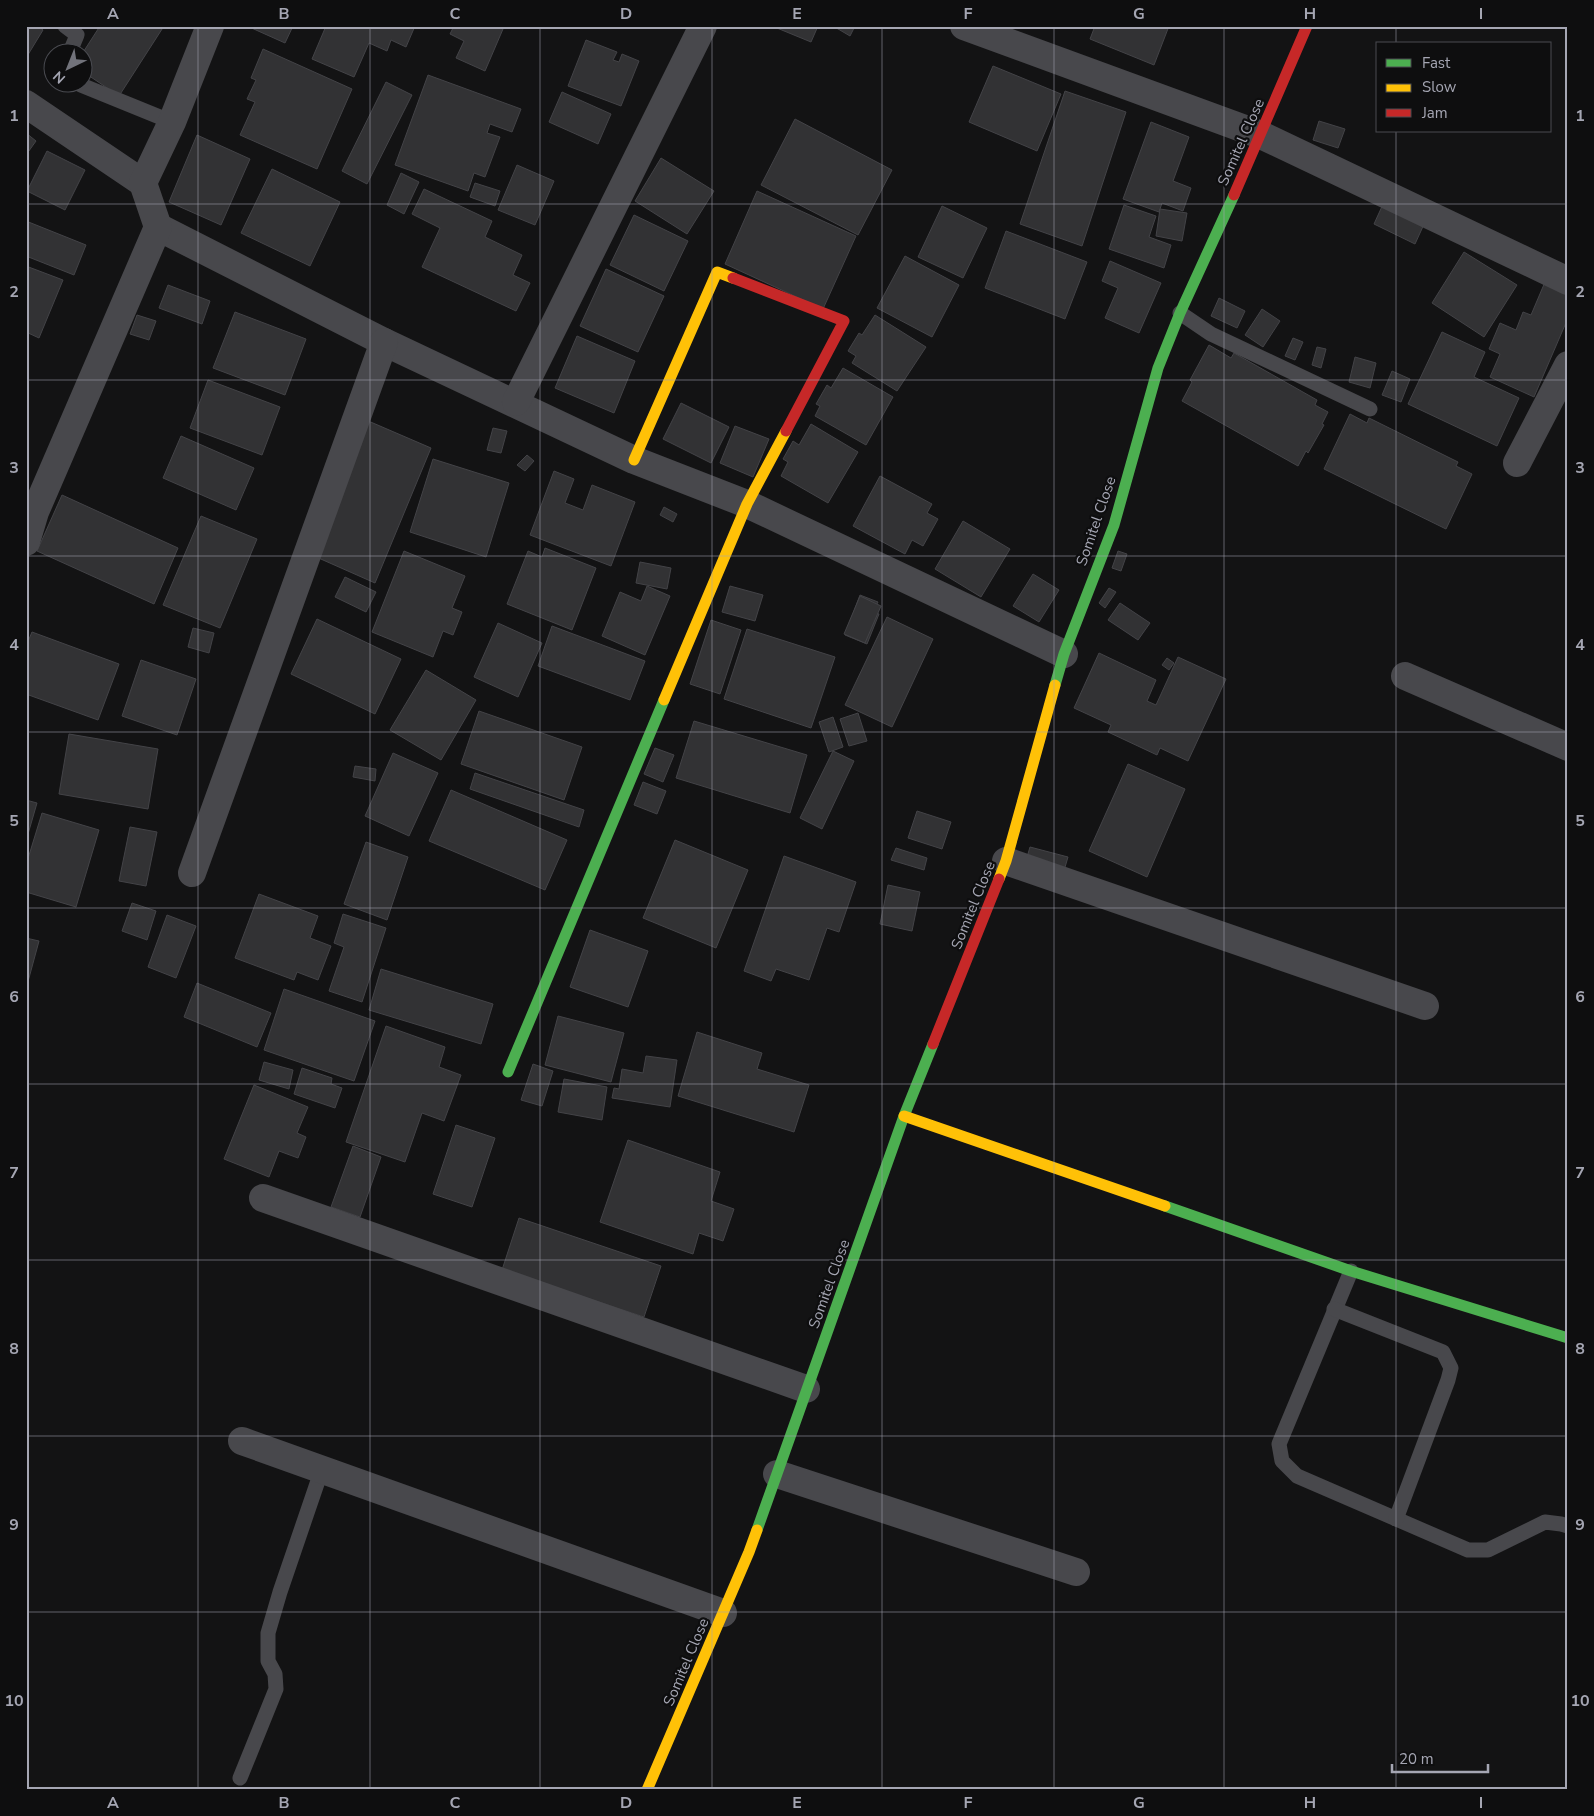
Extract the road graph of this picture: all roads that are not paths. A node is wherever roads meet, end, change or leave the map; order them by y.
1 (65, 26) edge
2 (210, 26) edge
3 (703, 26) edge
4 (964, 26) edge
5 (1307, 26) edge
6 (74, 42) edge
7 (92, 90) edge
8 (26, 104) edge
9 (172, 122) junction
10 (1260, 136) junction
11 (143, 183) junction
12 (158, 227) junction
13 (1568, 281) edge
14 (1180, 313) junction
15 (384, 342) junction
16 (1568, 365) edge
17 (516, 402) junction
18 (1370, 408) dead end
19 (634, 460) junction
20 (1517, 463) dead end
21 (746, 504) junction
22 (31, 510) edge
23 (26, 542) edge
24 (1064, 654) junction
25 (1405, 676) dead end
26 (1568, 747) edge
27 (1006, 861) junction
28 (192, 873) dead end
29 (1425, 1006) dead end
30 (508, 1072) dead end
31 (904, 1116) junction
32 (263, 1198) dead end
33 (1352, 1271) junction
34 (1334, 1309) junction
35 (1568, 1338) edge
36 (806, 1390) junction
37 (242, 1441) dead end
38 (322, 1469) junction
39 (777, 1474) junction
40 (1396, 1519) junction
41 (1568, 1526) edge
42 (1076, 1572) dead end
43 (723, 1613) junction
44 (240, 1778) dead end
45 (647, 1790) edge

1 - 6 lane
2 - 9 street
3 - 17 street
4 - 10 street
5 - 10 street, Somitel Close
7 - 9 lane
8 - 11 street
9 - 11 street
10 - 13 street
10 - 14 street, Somitel Close
11 - 12 street
12 - 15 street
12 - 22 street
14 - 18 lane
14 - 24 street, Somitel Close
15 - 17 street
15 - 28 street
16 - 20 street
17 - 19 street
19 - 21 street
19 - 21 street
21 - 24 street
21 - 30 street
22 - 23 street
24 - 27 street, Somitel Close
25 - 26 street
27 - 29 street
27 - 31 street, Somitel Close
31 - 33 street
31 - 36 street, Somitel Close
32 - 36 street
33 - 34 lane
33 - 35 street
34 - 40 lane
34 - 40 lane
36 - 39 street, Somitel Close
37 - 38 street
38 - 43 street
38 - 44 lane
39 - 42 street
39 - 43 street, Somitel Close
40 - 41 lane
43 - 45 street, Somitel Close

